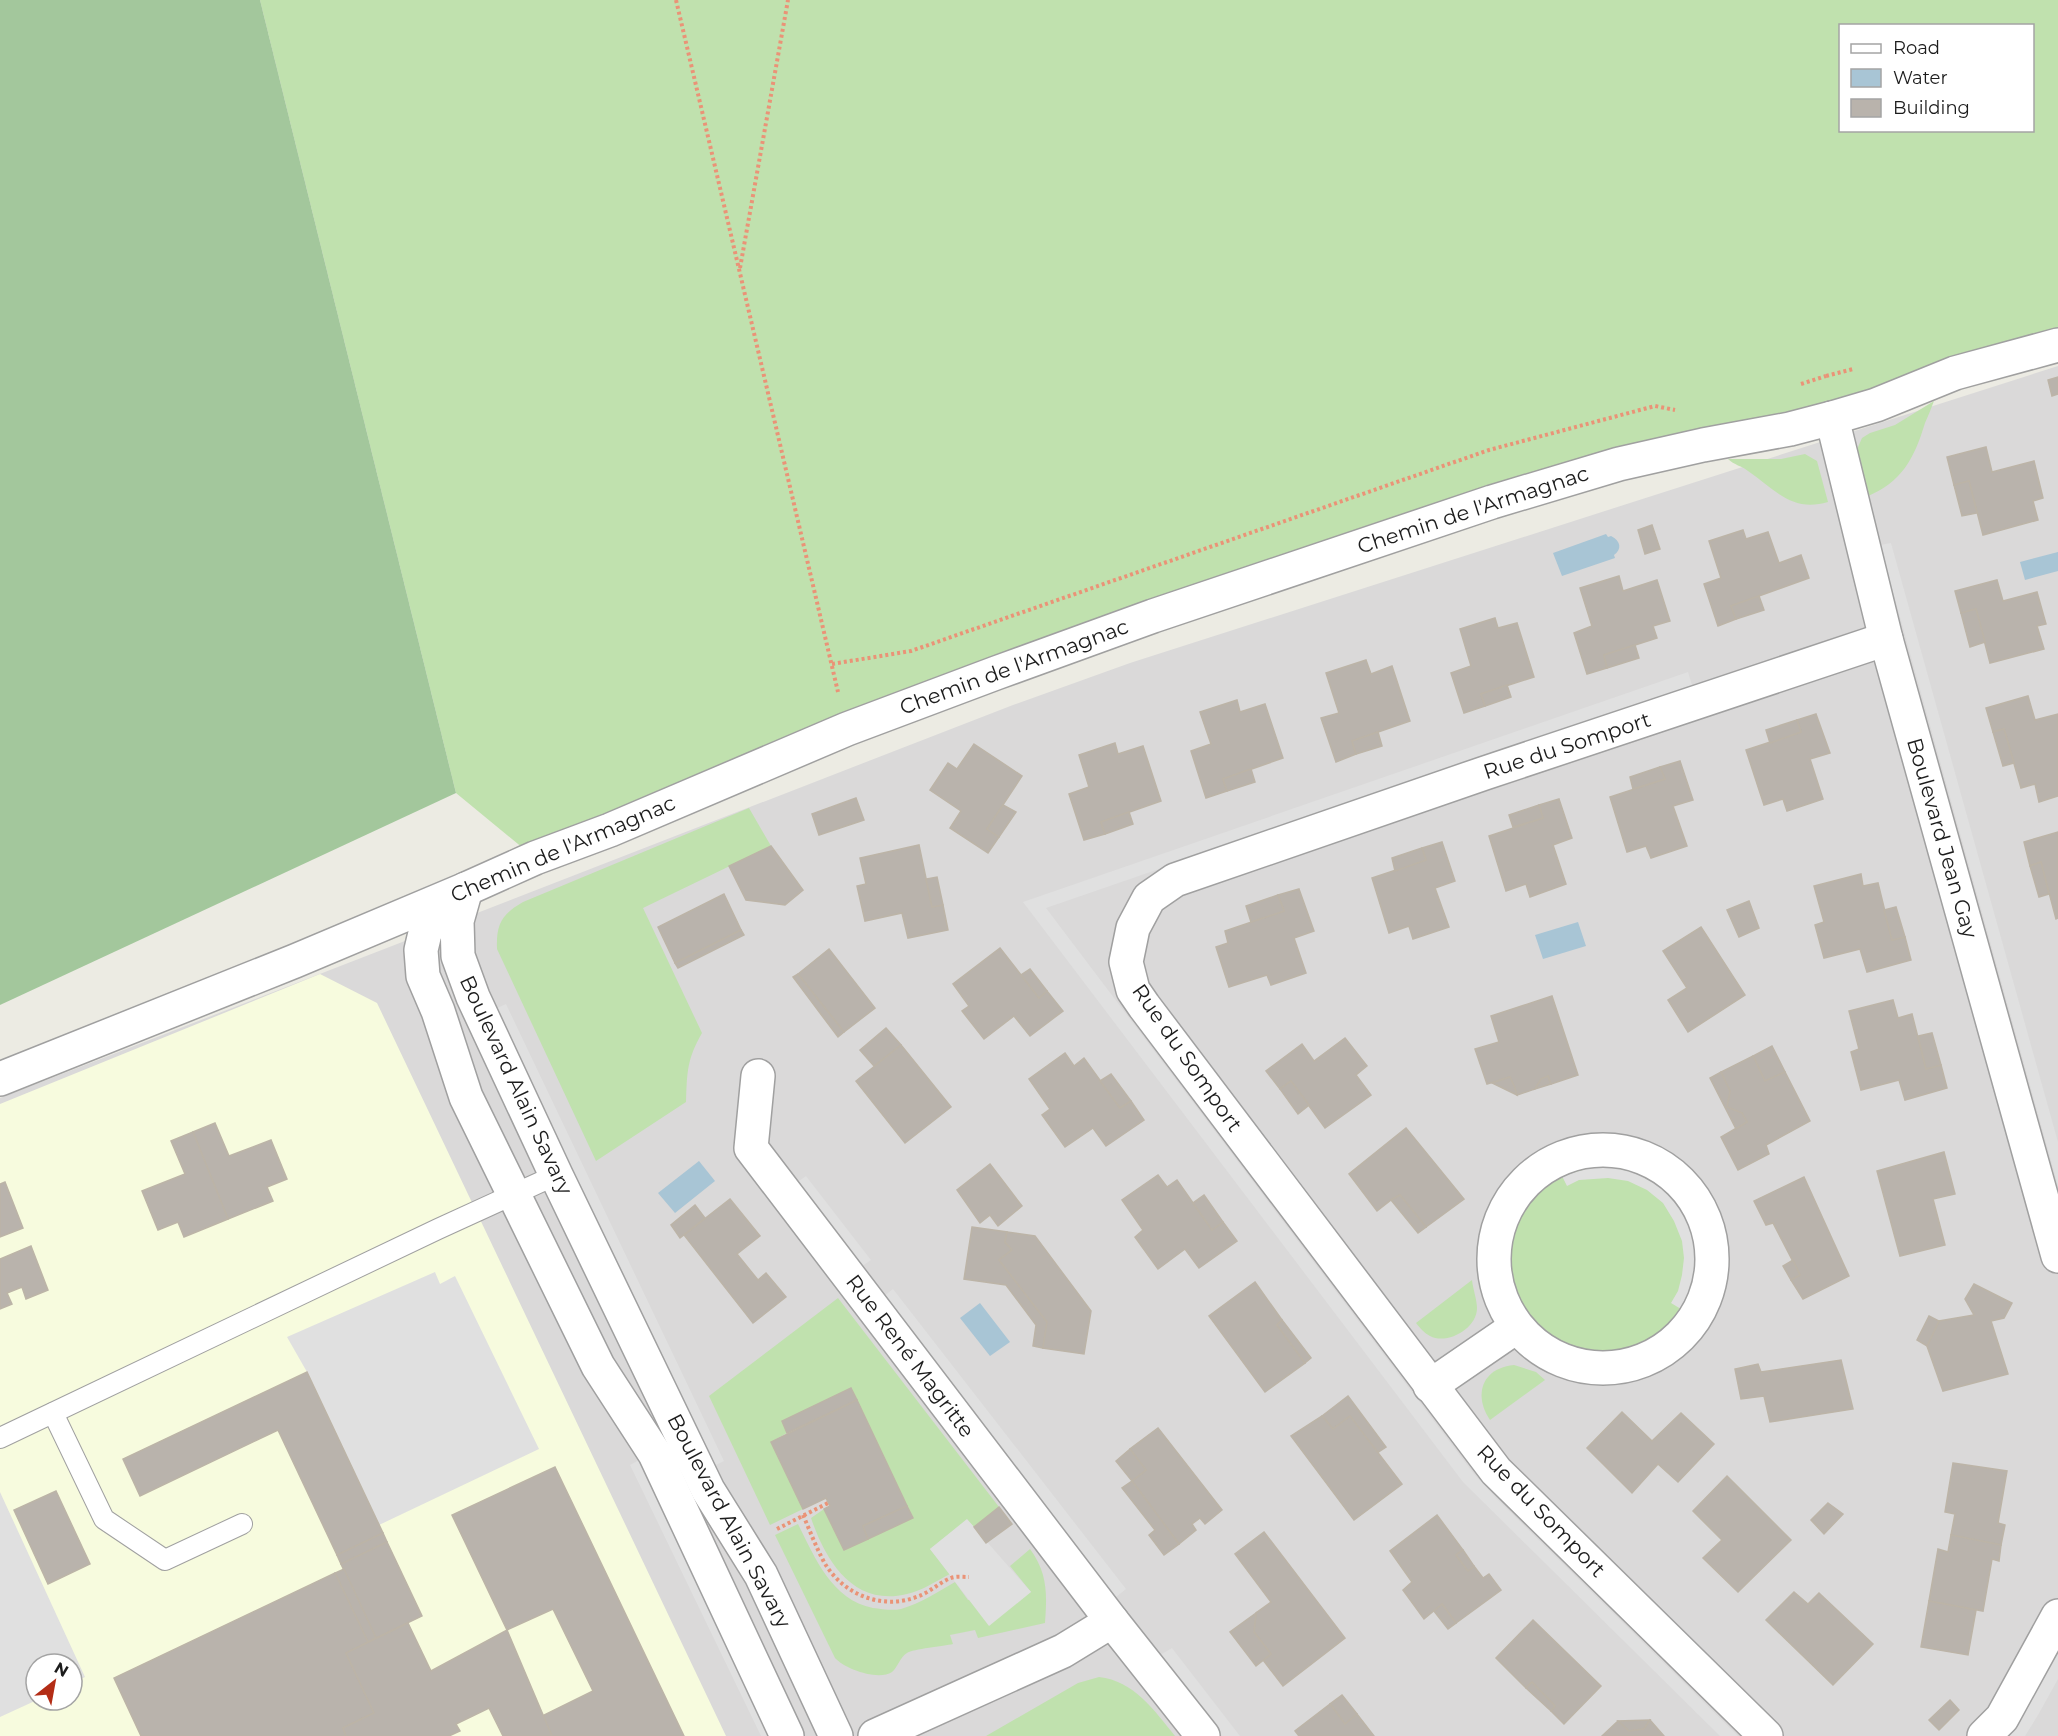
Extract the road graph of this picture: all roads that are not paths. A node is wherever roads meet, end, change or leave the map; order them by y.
1 (2058, 345) edge
2 (1832, 418) junction
3 (1886, 639) junction
4 (466, 889) junction
5 (758, 1076) dead end
6 (0, 1079) edge
7 (556, 1175) junction
8 (513, 1196) junction
9 (2058, 1257) edge
10 (1516, 1327) junction
11 (1430, 1386) junction
12 (53, 1413) junction
13 (0, 1438) edge
14 (242, 1524) dead end
15 (2058, 1616) edge
16 (1112, 1621) junction
17 (787, 1736) edge
18 (836, 1736) edge
19 (875, 1736) edge
20 (1203, 1736) edge
21 (1766, 1736) edge
22 (1984, 1736) edge

1 - 2 street, Chemin de l'Armagnac
2 - 3 street, Boulevard Jean Gay
2 - 4 street, Chemin de l'Armagnac
3 - 9 street, Boulevard Jean Gay
3 - 11 street, Rue du Somport
4 - 6 street, Chemin de l'Armagnac
4 - 7 street, Boulevard Alain Savary
4 - 8 street, Boulevard Alain Savary
5 - 16 street, Rue René Magritte
7 - 8 lane
7 - 18 street, Boulevard Alain Savary
8 - 12 lane
8 - 17 street, Boulevard Alain Savary
10 - 10 street
10 - 11 street
11 - 21 street, Rue du Somport
12 - 13 lane
12 - 14 lane
15 - 22 street
16 - 19 street
16 - 20 street, Rue René Magritte

